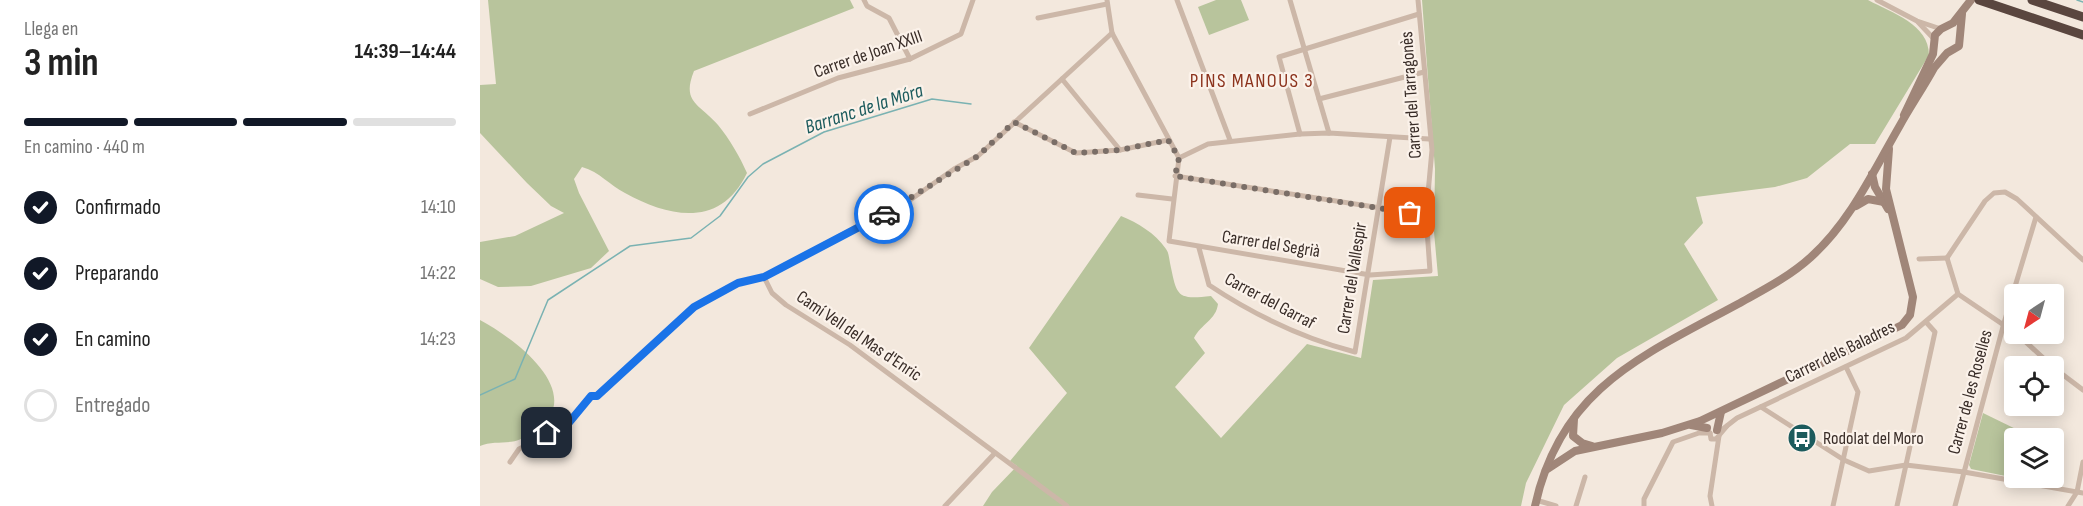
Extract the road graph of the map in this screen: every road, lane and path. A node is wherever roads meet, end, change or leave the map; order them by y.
1 (864, 0) edge
2 (973, 0) edge
3 (1176, 0) edge
4 (1290, 0) edge
5 (1418, 0) edge
6 (1877, 0) edge
7 (1971, 0) edge
8 (1979, 0) edge
9 (2032, 0) edge
10 (1107, 2) edge
11 (1964, 11) junction
12 (1419, 14) junction
13 (2083, 16) edge
14 (1038, 18) dead end
15 (1917, 21) junction
16 (1945, 28) junction
17 (1112, 33) junction
18 (2083, 35) edge
19 (1960, 37) junction
20 (1935, 43) junction
21 (1304, 49) junction
22 (1947, 53) junction
23 (910, 59) junction
24 (1424, 72) junction
25 (1062, 80) junction
26 (1319, 99) junction
27 (750, 114) dead end
28 (1014, 122) junction
29 (1901, 123) junction
30 (1329, 133) junction
31 (1300, 134) junction
32 (1390, 137) junction
33 (1429, 139) junction
34 (1168, 140) junction
35 (1230, 140) junction
36 (1891, 141) junction
37 (1120, 150) junction
38 (1179, 158) junction
39 (1873, 173) junction
40 (1175, 176) junction
41 (1138, 195) dead end
42 (1172, 200) junction
43 (1885, 202) junction
44 (1378, 208) junction
45 (1850, 211) junction
46 (1892, 215) junction
47 (1426, 216) junction
48 (2036, 217) junction
49 (1199, 248) junction
50 (1947, 258) junction
51 (1919, 259) dead end
52 (2083, 260) edge
53 (1370, 275) junction
54 (764, 277) junction
55 (2016, 284) edge
56 (1958, 294) junction
57 (1926, 322) junction
58 (2004, 323) joint
59 (2027, 344) edge
60 (1355, 352) joint
61 (2041, 356) edge
62 (1846, 367) junction
63 (2064, 375) edge
64 (2083, 390) edge
65 (1761, 407) junction
66 (1721, 412) junction
67 (1575, 415) junction
68 (1708, 417) junction
69 (1689, 425) junction
70 (1714, 433) junction
71 (1576, 438) junction
72 (1559, 443) junction
73 (1592, 446) junction
74 (1573, 452) junction
75 (995, 453) junction
76 (1844, 460) junction
77 (510, 462) dead end
78 (2083, 462) edge
79 (1906, 465) junction
80 (1545, 471) junction
81 (1964, 472) junction
82 (1585, 477) dead end
83 (2080, 493) edge
84 (1535, 503) edge
85 (945, 506) edge
86 (1066, 506) edge
87 (1556, 506) edge
88 (1576, 506) edge
89 (1644, 506) edge
90 (1712, 506) edge
91 (1833, 506) edge
92 (1897, 506) edge
93 (1955, 506) edge
94 (2068, 506) edge

1 - 23 street
2 - 23 street, Carrer de Joan XXIII
3 - 35 street
4 - 21 street
5 - 12 street, Carrer del Tarragonès
6 - 15 street
7 - 11 main road
8 - 18 highway
9 - 13 highway
10 - 14 street
10 - 17 street
11 - 16 main road
11 - 19 main road
12 - 21 street
12 - 24 street, Carrer del Tarragonès
15 - 16 street
15 - 20 street
16 - 19 main road
16 - 20 main road
17 - 25 street, Camí Vell del Mas d'Enric
17 - 34 street
19 - 22 main road
20 - 22 main road
20 - 29 main road
21 - 26 street
21 - 31 street
22 - 29 main road
23 - 27 street, Carrer de Joan XXIII
24 - 26 street
24 - 33 street, Carrer del Tarragonès
25 - 28 street, Camí Vell del Mas d'Enric
25 - 37 street
26 - 30 street
28 - 37 street
28 - 54 street, Camí Vell del Mas d'Enric
29 - 36 main road
30 - 31 street
30 - 32 street
31 - 35 street
32 - 33 street
32 - 44 street, Carrer del Vallespir
33 - 47 street, Carrer del Tarragonès
34 - 37 street
34 - 38 street
35 - 38 street
36 - 39 main road
36 - 46 main road
38 - 40 street
39 - 43 main road
39 - 45 main road
40 - 42 street
40 - 44 street
41 - 42 street
42 - 49 street, Carrer del Segrià
43 - 45 main road
43 - 46 main road
44 - 47 street
44 - 53 street, Carrer del Vallespir
45 - 67 main road
46 - 66 main road
47 - 53 street, Carrer del Tarragonès
48 - 50 street
48 - 52 street
48 - 55 street, Carrer de les Roselles
49 - 53 street, Carrer del Segrià
49 - 60 street, Carrer del Garraf
50 - 51 street
50 - 56 street
53 - 60 street, Carrer del Vallespir
54 - 75 street, Camí Vell del Mas d'Enric
54 - 77 street
56 - 57 street, Carrer dels Baladres
56 - 58 street
57 - 62 street, Carrer dels Baladres
57 - 79 street
58 - 81 street, Carrer de les Roselles
59 - 61 street
62 - 65 street, Carrer dels Baladres
62 - 76 street
63 - 64 street
65 - 70 street, Carrer dels Baladres
65 - 76 street
66 - 68 main road
66 - 70 main road
67 - 71 main road
67 - 72 main road
68 - 69 main road
68 - 70 main road
69 - 70 main road
69 - 73 main road
70 - 89 street
70 - 90 street
71 - 72 main road
71 - 73 main road
71 - 74 main road
72 - 74 main road
72 - 80 main road
73 - 74 main road
74 - 80 main road
75 - 85 street
75 - 86 street, Camí Vell del Mas d'Enric
76 - 79 street
76 - 91 street
78 - 83 street
79 - 81 street
79 - 92 street
80 - 84 main road
81 - 83 street
81 - 93 street, Carrer de les Roselles
82 - 88 street
83 - 94 street
84 - 87 street

